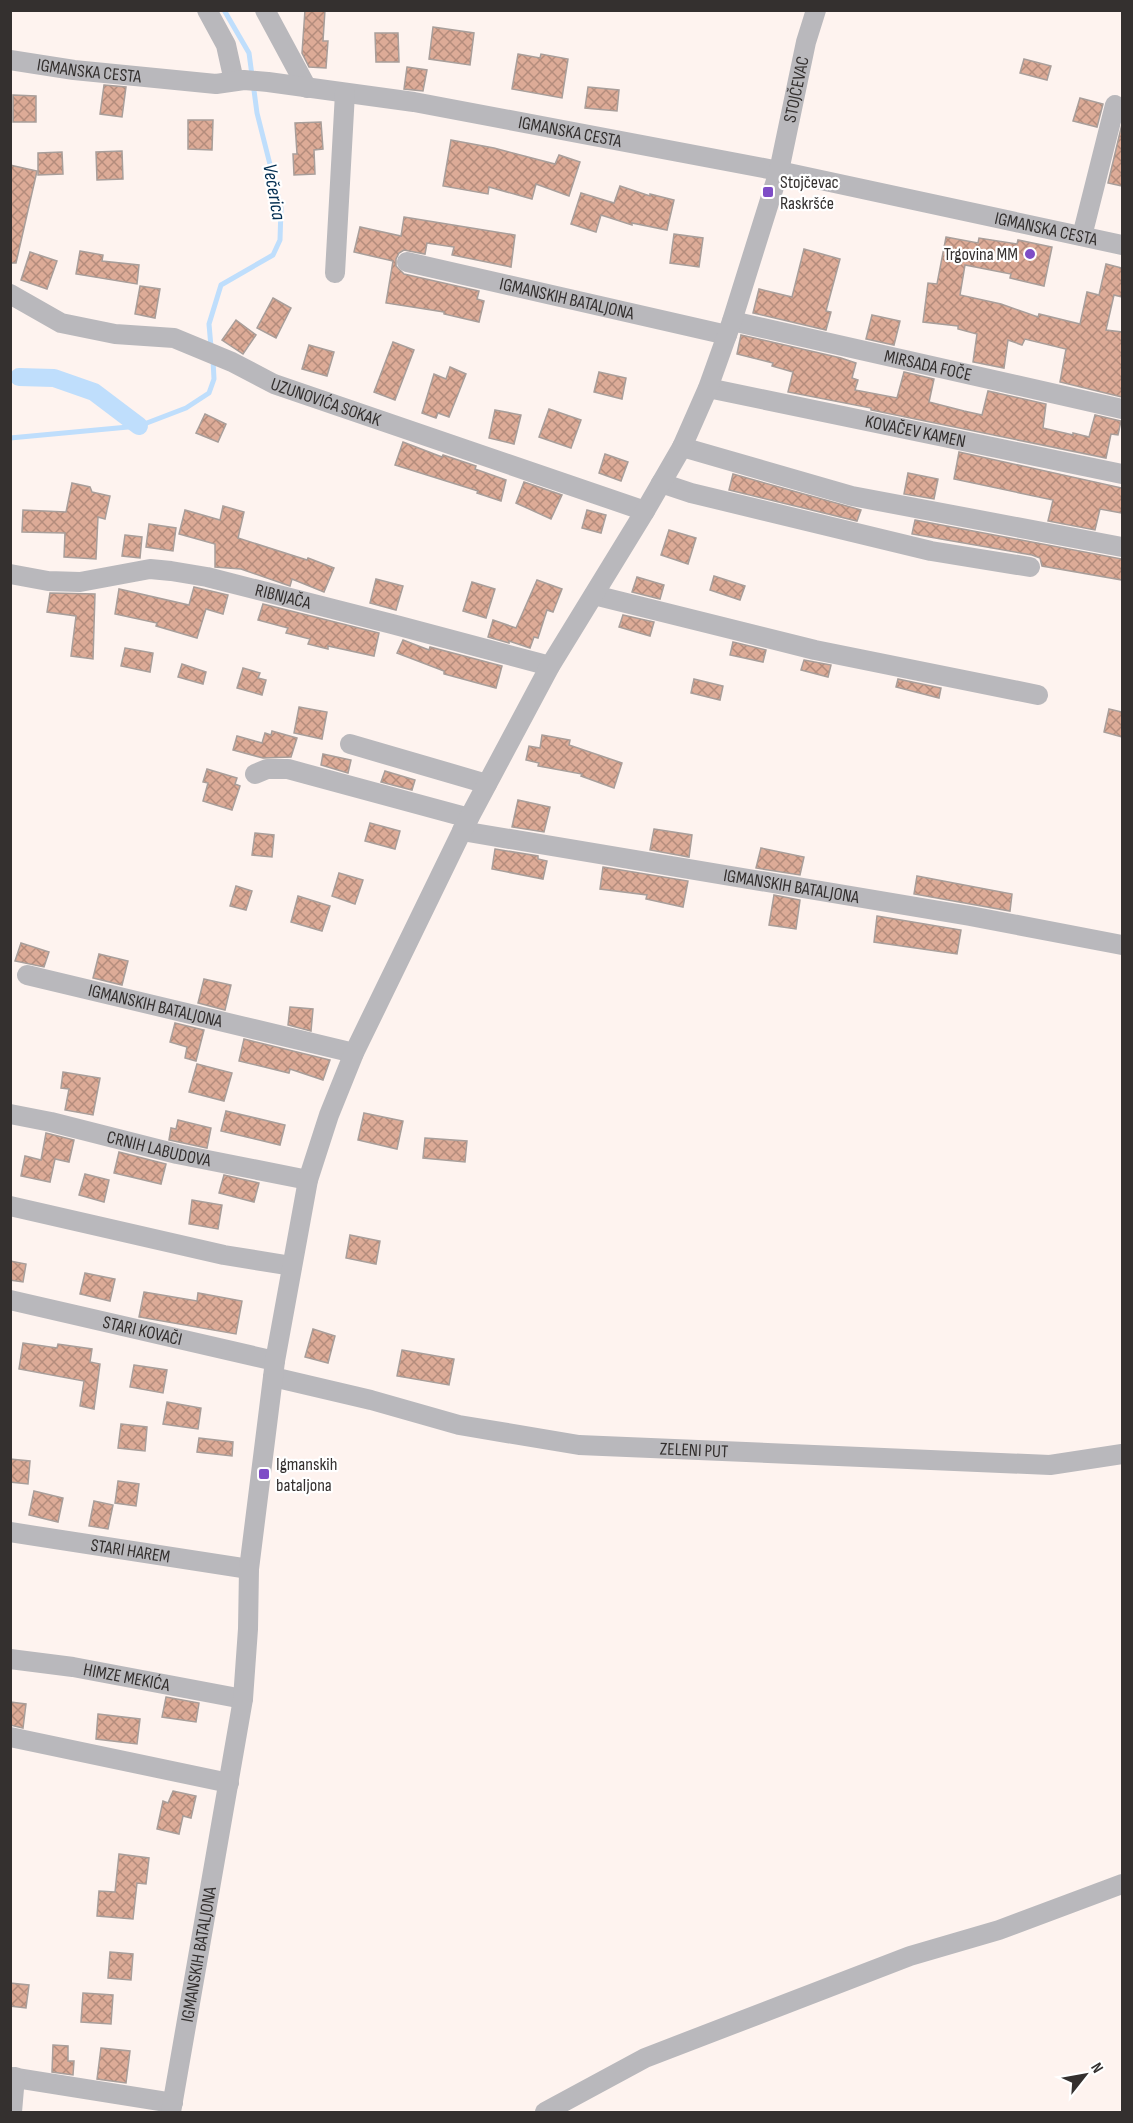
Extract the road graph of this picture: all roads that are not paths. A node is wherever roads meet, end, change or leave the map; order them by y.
1 (207, 10) edge
2 (265, 10) edge
3 (816, 10) edge
4 (10, 60) edge
5 (239, 80) junction
6 (307, 88) junction
7 (345, 93) junction
8 (1115, 105) dead end
9 (779, 171) junction
10 (1082, 236) junction
11 (1122, 245) edge
12 (407, 262) dead end
13 (335, 273) dead end
14 (10, 294) edge
15 (730, 328) junction
16 (708, 388) junction
17 (1122, 409) edge
18 (682, 447) junction
19 (1122, 474) edge
20 (661, 483) junction
21 (645, 511) junction
22 (1122, 547) edge
23 (1030, 567) dead end
24 (10, 574) edge
25 (594, 595) junction
26 (550, 666) junction
27 (1038, 695) dead end
28 (350, 744) dead end
29 (255, 774) dead end
30 (487, 784) junction
31 (465, 825) junction
32 (1122, 945) edge
33 (27, 975) dead end
34 (354, 1053) junction
35 (10, 1114) edge
36 (308, 1180) junction
37 (10, 1206) edge
38 (292, 1266) junction
39 (10, 1300) edge
40 (274, 1369) junction
41 (1122, 1454) edge
42 (10, 1532) edge
43 (249, 1569) junction
44 (10, 1659) edge
45 (243, 1699) junction
46 (10, 1737) edge
47 (229, 1783) junction
48 (1122, 1884) edge
49 (13, 2077) edge
50 (172, 2108) edge
51 (12, 2112) edge
52 (545, 2112) edge

1 - 5 street
2 - 6 street
3 - 9 street, STOJČEVAC
4 - 5 street, IGMANSKA CESTA
5 - 6 street, IGMANSKA CESTA
6 - 7 street, IGMANSKA CESTA
7 - 9 street, IGMANSKA CESTA
7 - 13 street
8 - 10 street
9 - 10 street, IGMANSKA CESTA
9 - 15 street, IGMANSKIH BATALJONA
10 - 11 street, IGMANSKA CESTA
12 - 15 street, IGMANSKIH BATALJONA
14 - 21 street, UZUNOVIĆA SOKAK
15 - 16 street, IGMANSKIH BATALJONA
15 - 17 street, MIRSADA FOČE
16 - 18 street, IGMANSKIH BATALJONA
16 - 19 street, KOVAČEV KAMEN
18 - 20 street, IGMANSKIH BATALJONA
18 - 22 street
20 - 21 street, IGMANSKIH BATALJONA
20 - 23 street
21 - 25 street, IGMANSKIH BATALJONA
24 - 26 street, RIBNJAČA
25 - 26 street, IGMANSKIH BATALJONA
25 - 27 street
26 - 30 street, IGMANSKIH BATALJONA
28 - 30 street
29 - 31 street
30 - 31 street, IGMANSKIH BATALJONA
31 - 32 street, IGMANSKIH BATALJONA
31 - 34 street, IGMANSKIH BATALJONA
33 - 34 street, IGMANSKIH BATALJONA
34 - 36 street, IGMANSKIH BATALJONA
35 - 36 street, CRNIH LABUDOVA
36 - 38 street, IGMANSKIH BATALJONA
37 - 38 street
38 - 40 street, IGMANSKIH BATALJONA
39 - 40 street, STARI KOVAČI
40 - 41 street, ZELENI PUT
40 - 43 street, IGMANSKIH BATALJONA
42 - 43 street, STARI HAREM
43 - 45 street, IGMANSKIH BATALJONA
44 - 45 street, HIMZE MEKIĆA
45 - 47 street, IGMANSKIH BATALJONA
46 - 47 street
47 - 50 street, IGMANSKIH BATALJONA
48 - 52 street
49 - 50 street
49 - 51 street

